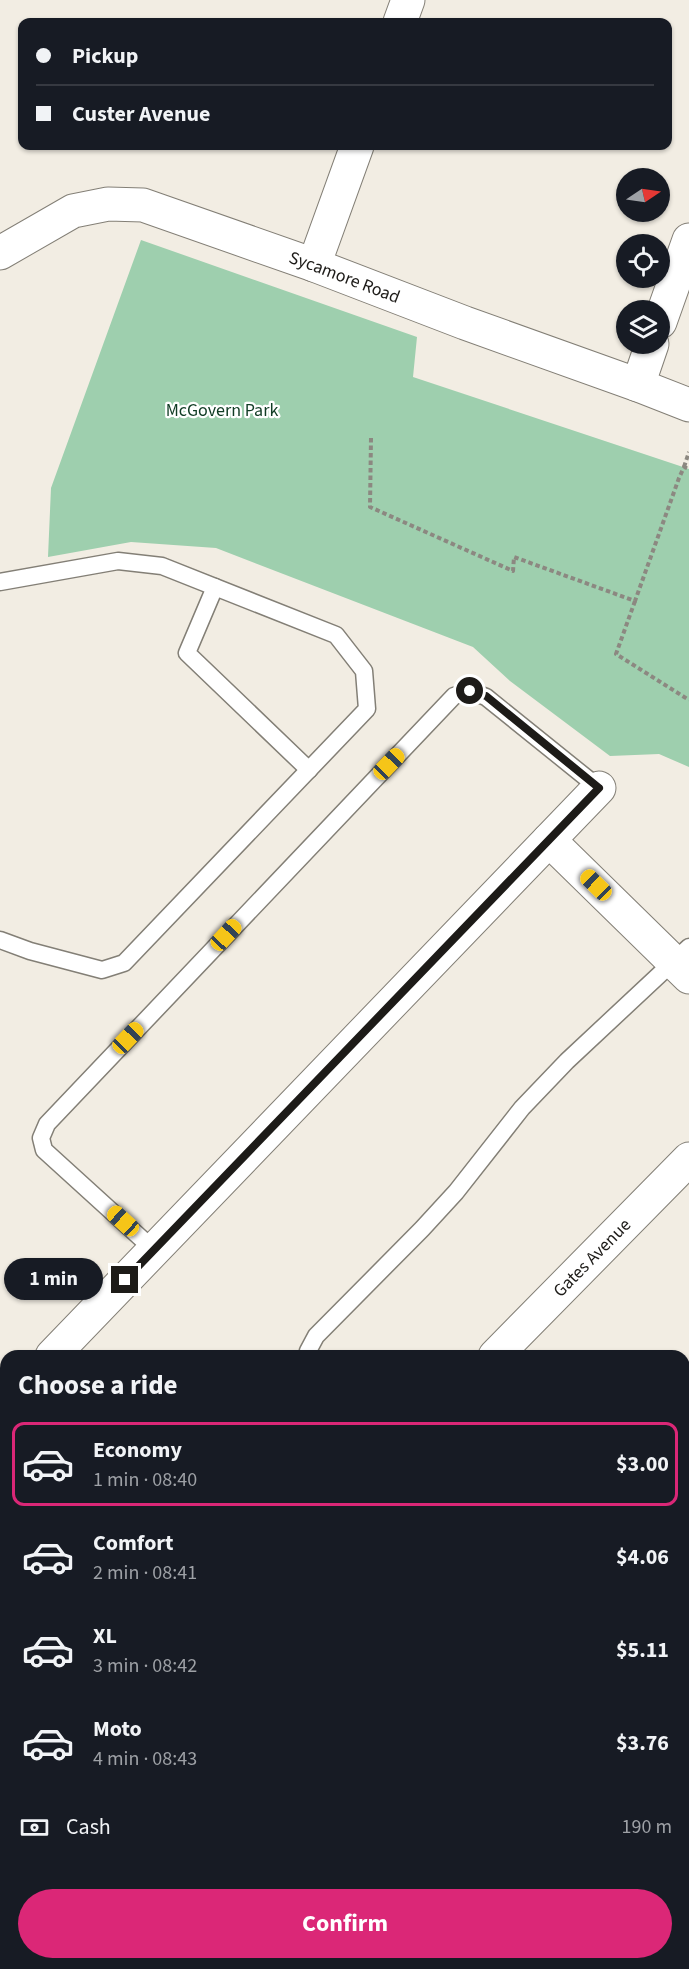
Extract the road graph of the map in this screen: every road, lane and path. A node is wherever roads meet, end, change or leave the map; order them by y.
1 (408, 0) edge
2 (401, 18) edge
3 (356, 150) edge
4 (689, 240) edge
5 (0, 253) edge
6 (314, 265) junction
7 (668, 300) edge
8 (649, 354) edge
9 (638, 385) junction
10 (689, 405) edge
11 (371, 438) dead end
12 (689, 452) edge
13 (686, 468) edge
14 (0, 582) edge
15 (215, 587) junction
16 (635, 601) junction
17 (689, 700) edge
18 (309, 770) junction
19 (599, 788) joint
20 (549, 840) junction
21 (0, 940) edge
22 (684, 962) edge
23 (689, 1160) edge
24 (154, 1250) junction
25 (58, 1350) edge
26 (309, 1350) edge
27 (501, 1350) edge

1 - 2 street
3 - 6 street
4 - 7 street
5 - 6 street, Sycamore Road
6 - 9 street, Sycamore Road
8 - 9 street
9 - 10 street, Sycamore Road
11 - 16 path
12 - 13 path
13 - 16 path
14 - 15 lane
15 - 18 lane
15 - 18 lane
16 - 17 path
18 - 21 lane
19 - 20 street
19 - 24 lane
20 - 22 street
20 - 24 street
22 - 26 lane
23 - 27 street, Gates Avenue
24 - 25 street

